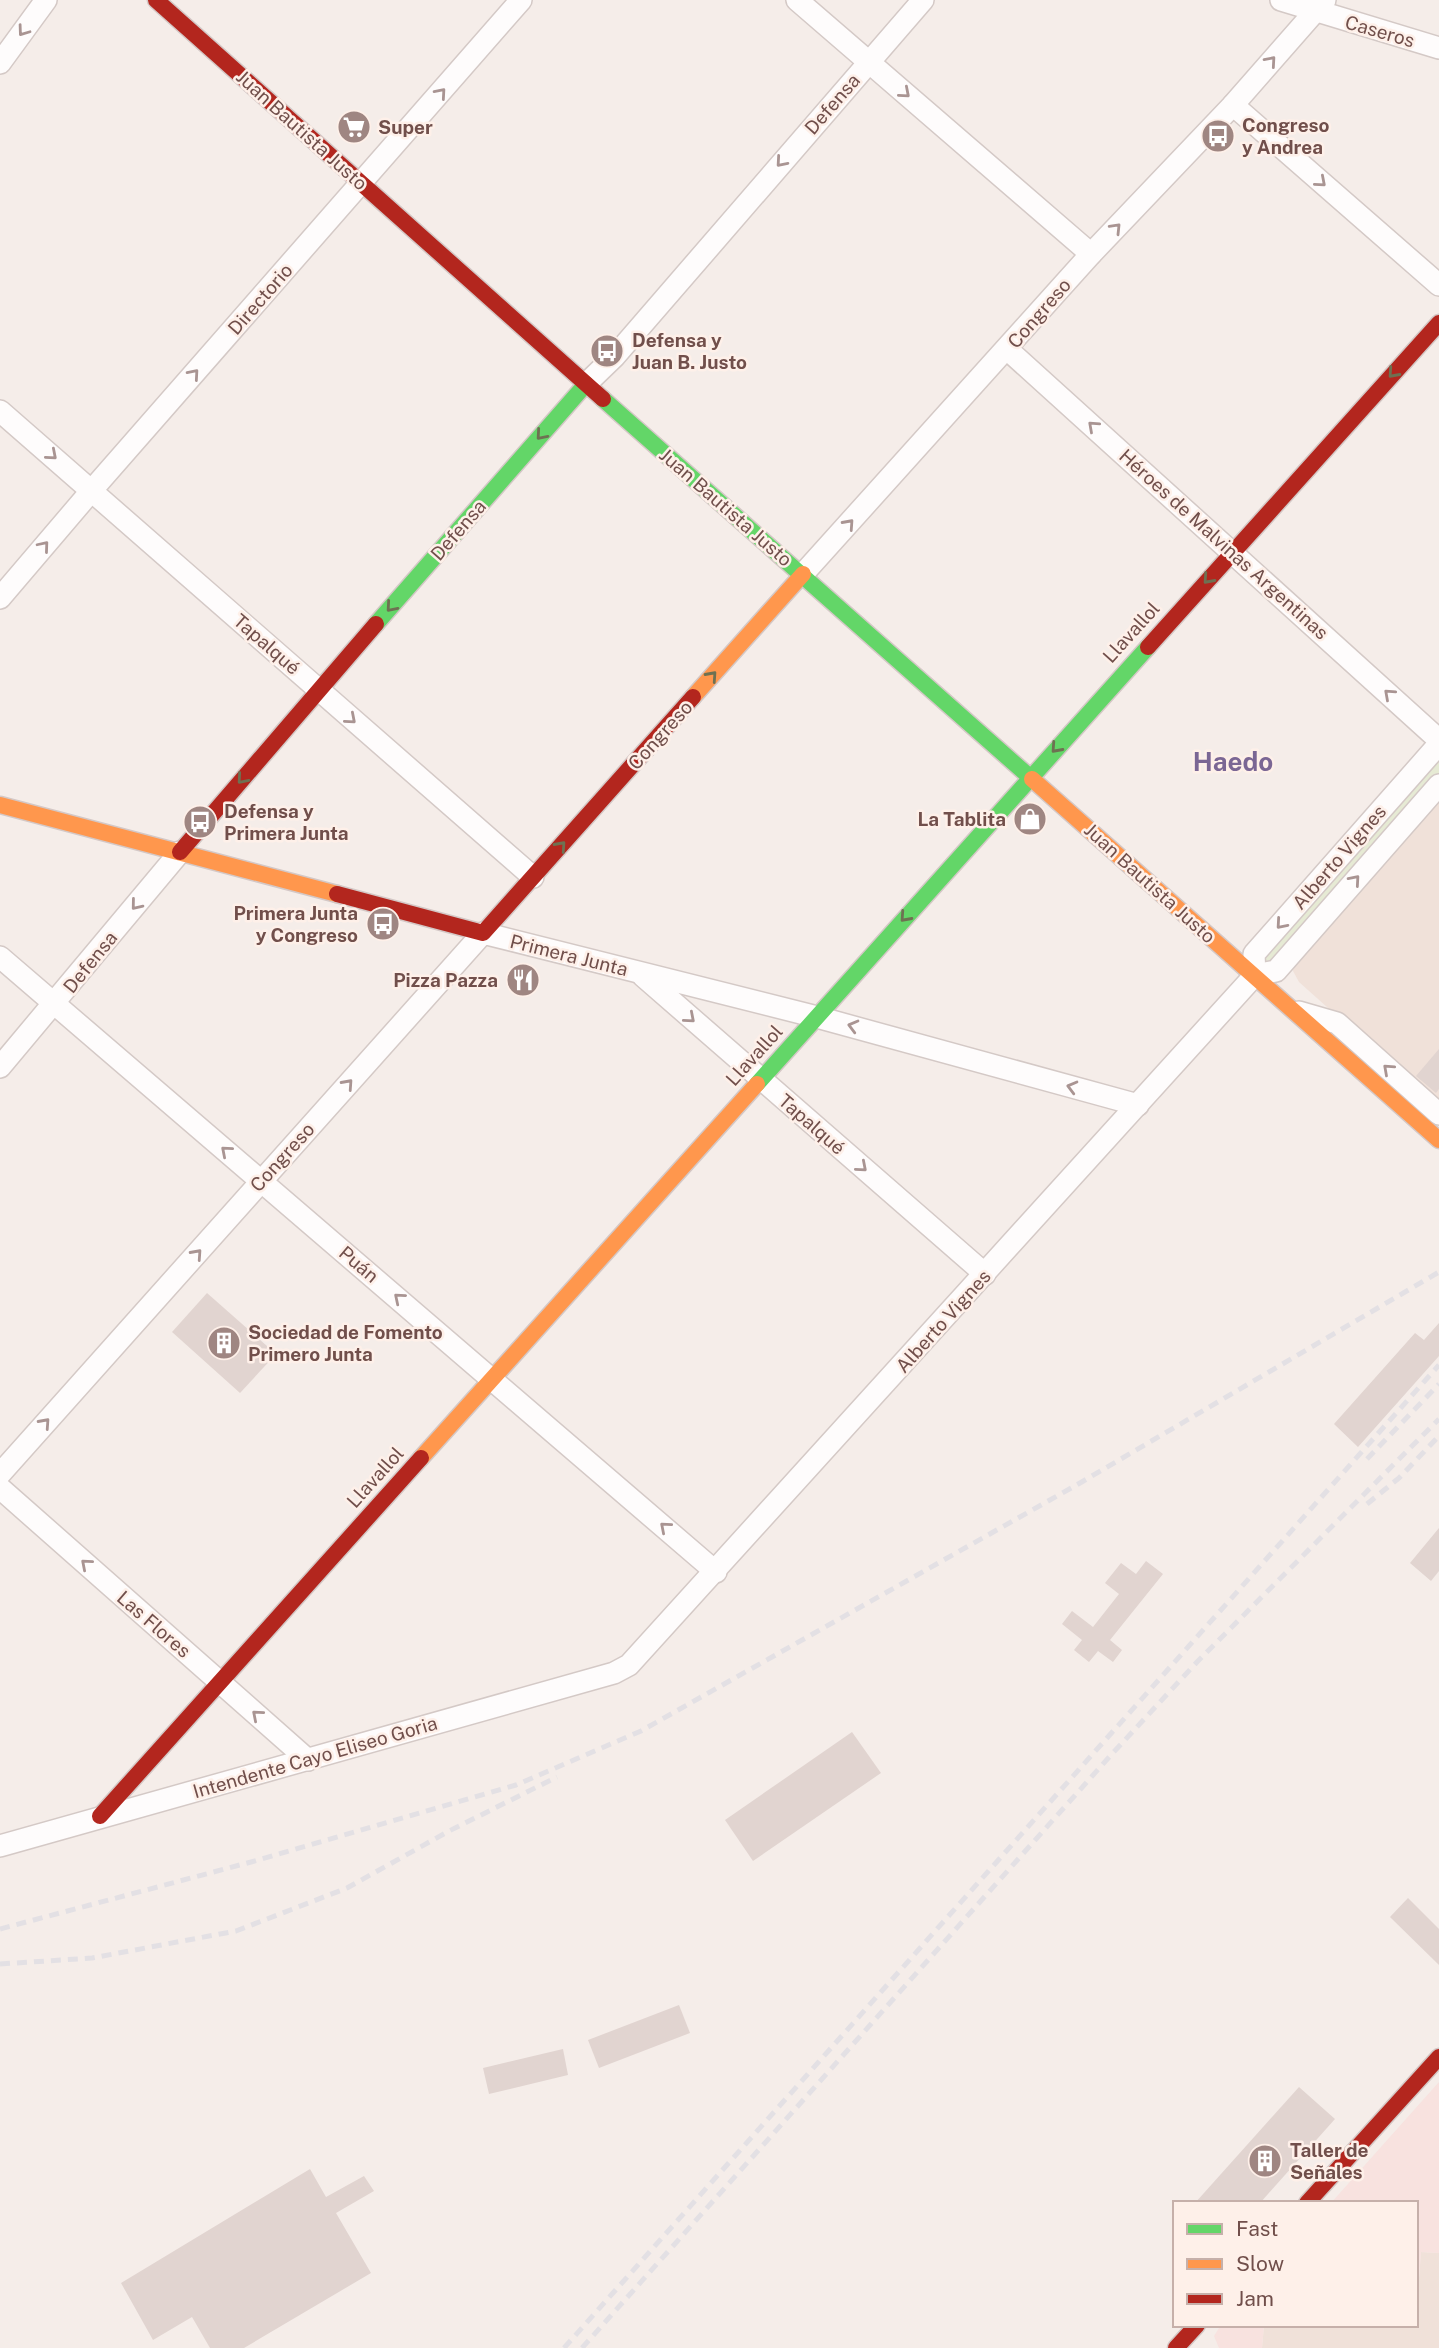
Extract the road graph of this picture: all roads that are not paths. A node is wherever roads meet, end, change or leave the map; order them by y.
1 (46, 0) edge
2 (156, 0) edge
3 (522, 0) edge
4 (797, 0) edge
5 (923, 0) edge
6 (1282, 0) edge
7 (1320, 6) edge
8 (1439, 48) edge
9 (868, 61) junction
10 (0, 63) edge
11 (1233, 105) junction
12 (362, 183) junction
13 (1091, 254) junction
14 (1439, 285) edge
15 (1439, 323) edge
16 (1007, 349) junction
17 (586, 384) junction
18 (0, 411) edge
19 (92, 490) junction
20 (1233, 551) junction
21 (803, 575) junction
22 (0, 598) edge
23 (318, 690) junction
24 (1439, 742) edge
25 (1030, 776) junction
26 (1439, 785) edge
27 (0, 805) edge
28 (180, 852) junction
29 (533, 877) junction
30 (483, 933) junction
31 (0, 957) edge
32 (639, 973) junction
33 (1255, 975) junction
34 (56, 1003) junction
35 (1297, 1012) junction
36 (817, 1017) junction
37 (0, 1067) edge
38 (760, 1079) junction
39 (1138, 1105) junction
40 (1439, 1114) edge
41 (1439, 1140) edge
42 (261, 1181) junction
43 (985, 1274) junction
44 (492, 1377) junction
45 (0, 1474) edge
46 (0, 1488) edge
47 (716, 1572) junction
48 (629, 1665) joint
49 (220, 1682) junction
50 (308, 1760) junction
51 (100, 1816) junction
52 (0, 1846) edge
53 (1439, 2057) edge
54 (1309, 2201) edge
55 (1195, 2327) edge
56 (1181, 2346) edge

1 -> 10 street
2 - 12 street, Juan Bautista Justo
12 -> 3 street, Directorio
4 - 9 street
5 - 9 street, Defensa
6 - 7 street, Caseros
7 - 8 street, Caseros
11 -> 7 street, Congreso
9 -> 13 street
9 -> 17 street, Defensa
13 -> 11 street, Congreso
11 -> 14 street
12 - 17 street, Juan Bautista Justo
19 -> 12 street, Directorio
13 - 16 street, Congreso
15 -> 20 street, Llavallol
20 -> 16 street, Héroes de Malvinas Argentinas
21 -> 16 street, Congreso
17 - 21 street, Juan Bautista Justo
17 -> 23 street, Defensa
18 -> 19 street, Tapalqué
22 -> 19 street, Directorio
19 - 23 street, Tapalqué
24 -> 20 street, Héroes de Malvinas Argentinas
20 -> 25 street, Llavallol
21 - 25 street, Juan Bautista Justo
29 -> 21 street, Congreso
23 -> 28 street, Defensa
23 -> 29 street, Tapalqué
24 -> 33 street, Alberto Vignes
25 - 33 street, Juan Bautista Justo
25 -> 36 street, Llavallol
33 -> 26 street, Alberto Vignes
27 - 28 street, Primera Junta
28 - 30 street, Primera Junta
28 -> 34 street, Defensa
29 - 30 street, Congreso
30 - 32 street, Primera Junta
42 -> 30 street, Congreso
31 - 34 street, Puán
32 - 36 street, Primera Junta
32 -> 38 street, Tapalqué
33 - 35 street, Juan Bautista Justo
33 - 39 street, Alberto Vignes
34 - 37 street, Defensa
42 -> 34 street, Puán
40 -> 35 street, Juan Bautista Justo
35 - 41 street, Juan Bautista Justo
36 - 38 street, Llavallol
39 -> 36 street, Primera Junta
38 -> 43 street, Tapalqué
38 - 44 street, Llavallol
39 - 43 street, Alberto Vignes
44 -> 42 street, Puán
45 -> 42 street, Congreso
43 - 47 street, Alberto Vignes
47 -> 44 street, Puán
44 - 49 street, Llavallol
49 -> 46 street, Las Flores
47 - 48 street, Alberto Vignes
48 - 50 street, Intendente Cayo Eliseo Goria
50 -> 49 street, Las Flores
49 - 51 street, Llavallol
50 - 51 street, Intendente Cayo Eliseo Goria
51 - 52 street, Intendente Cayo Eliseo Goria
53 - 54 street
55 - 56 street

